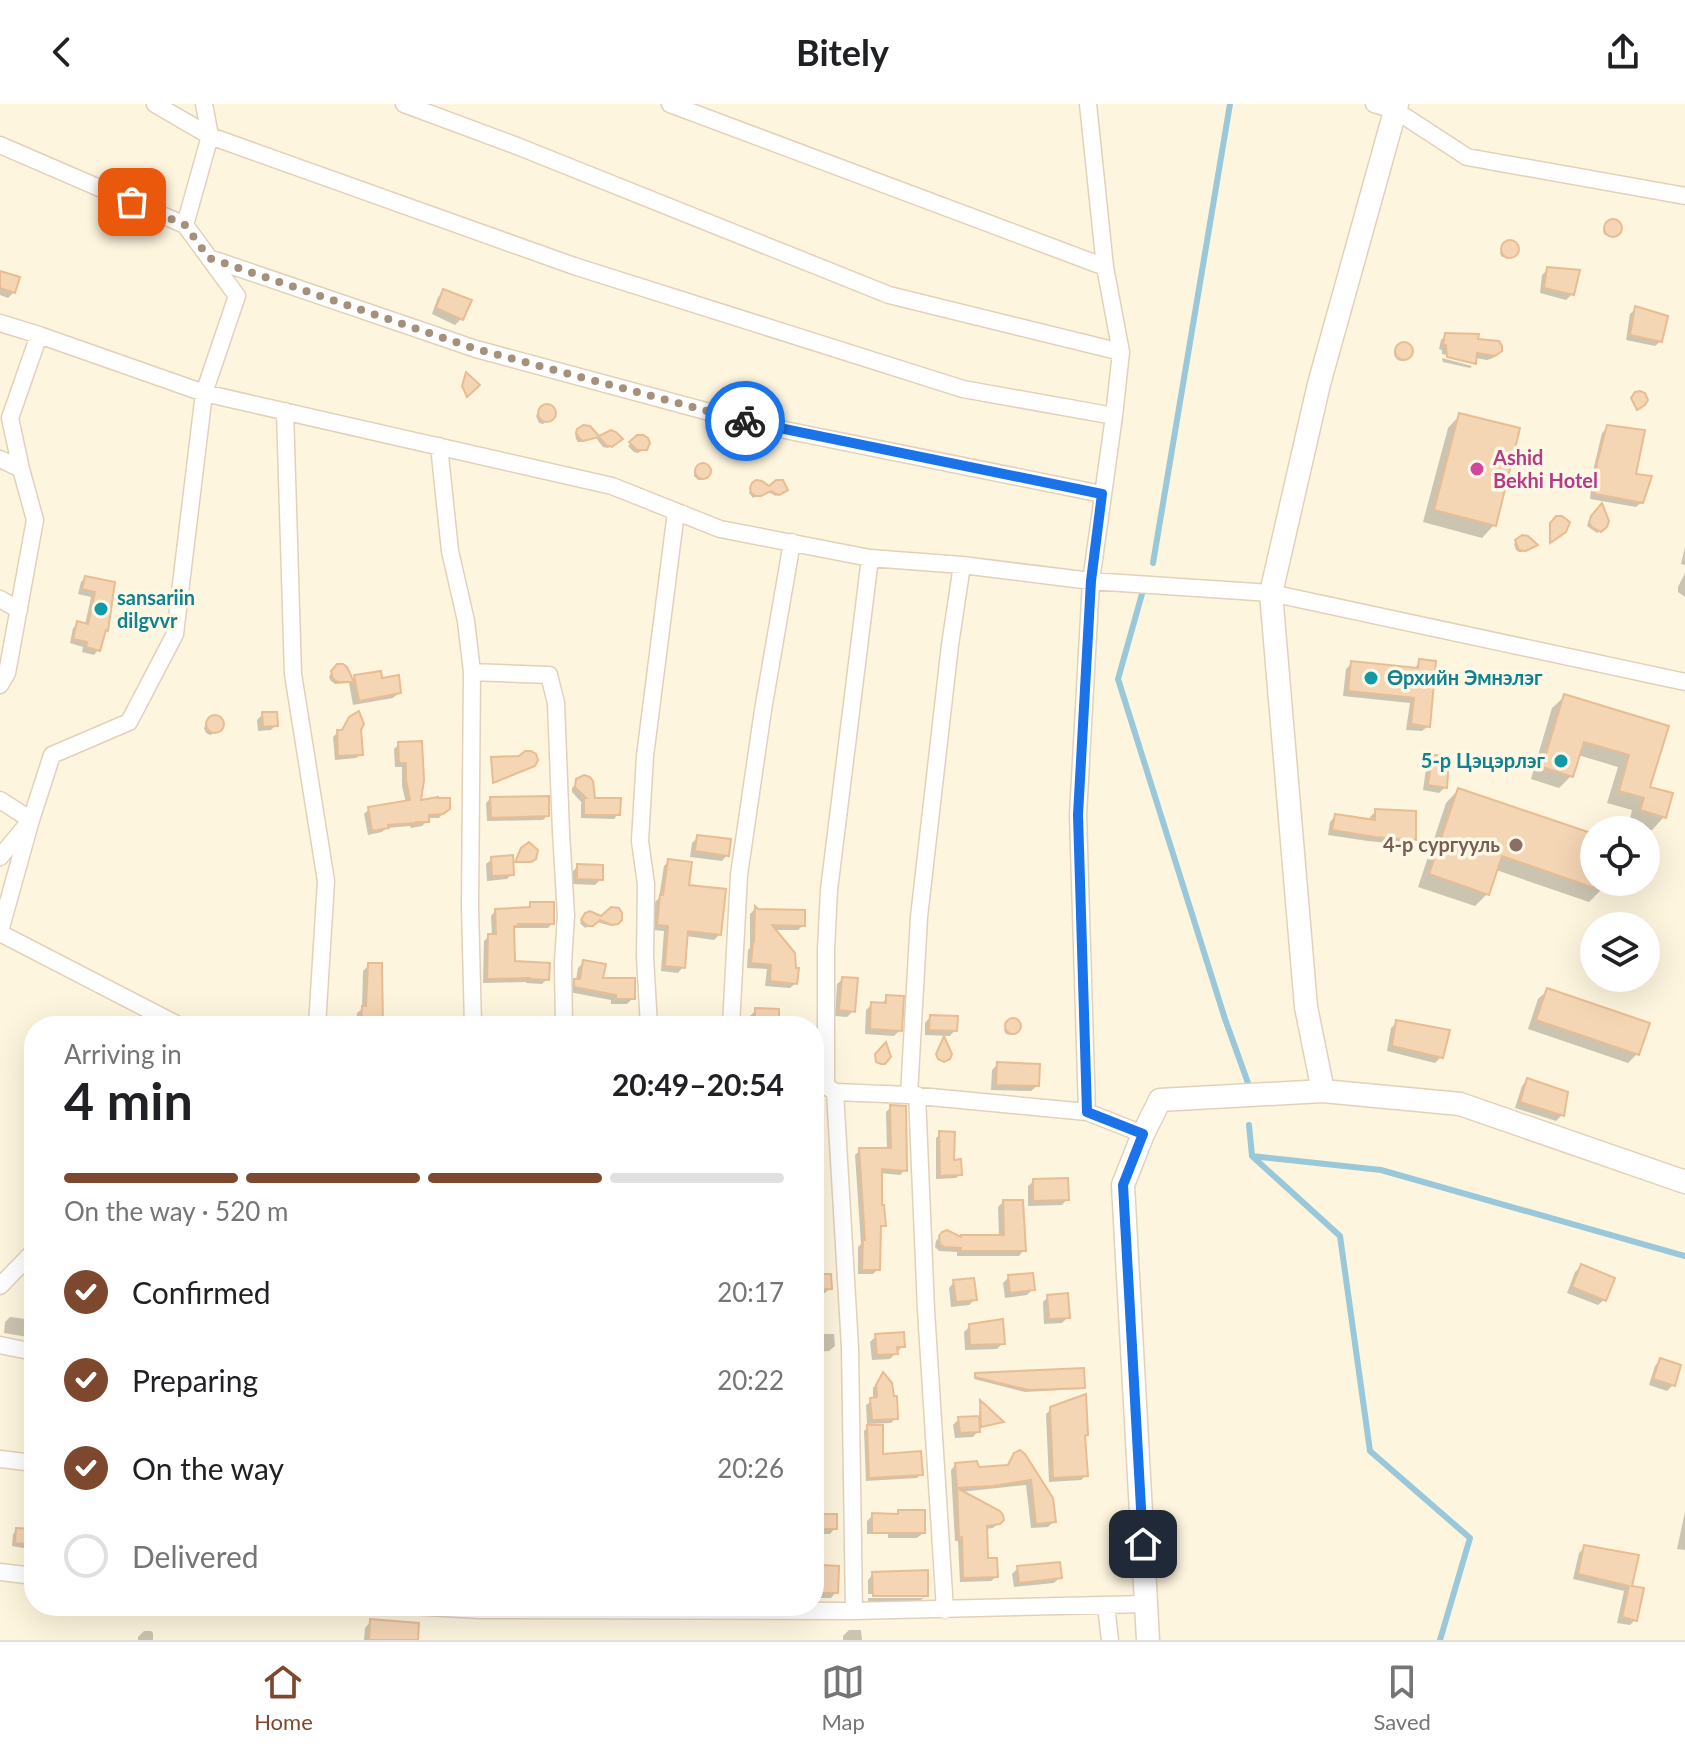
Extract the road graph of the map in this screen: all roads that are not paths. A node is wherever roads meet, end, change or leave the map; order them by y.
1 (155, 104) edge
2 (204, 104) edge
3 (404, 104) edge
4 (670, 104) edge
5 (1088, 104) edge
6 (1389, 106) edge
7 (210, 136) junction
8 (0, 145) edge
9 (1685, 196) edge
10 (185, 225) junction
11 (209, 258) junction
12 (1105, 267) junction
13 (0, 323) edge
14 (39, 335) junction
15 (1121, 352) junction
16 (204, 393) junction
17 (285, 411) junction
18 (1114, 416) junction
19 (439, 446) junction
20 (0, 459) edge
21 (21, 469) junction
22 (1102, 494) junction
23 (676, 512) junction
24 (792, 542) junction
25 (870, 558) junction
26 (962, 565) junction
27 (1091, 581) junction
28 (1271, 593) junction
29 (0, 599) edge
30 (19, 610) junction
31 (472, 672) junction
32 (1685, 682) edge
33 (0, 685) edge
34 (0, 800) edge
35 (31, 820) junction
36 (0, 857) edge
37 (0, 932) edge
38 (161, 1016) edge
39 (318, 1016) edge
40 (473, 1016) edge
41 (564, 1016) edge
42 (648, 1016) edge
43 (732, 1016) edge
44 (825, 1088) edge
45 (1323, 1091) junction
46 (913, 1095) junction
47 (1087, 1112) junction
48 (1143, 1134) junction
49 (1685, 1182) edge
50 (24, 1261) edge
51 (0, 1286) edge
52 (0, 1345) edge
53 (24, 1350) edge
54 (0, 1459) edge
55 (24, 1462) edge
56 (0, 1572) edge
57 (24, 1575) edge
58 (1146, 1604) junction
59 (1106, 1606) junction
60 (824, 1610) edge
61 (945, 1610) junction
62 (854, 1611) junction
63 (1110, 1640) edge
64 (1148, 1640) edge

1 - 7 street
2 - 7 street
3 - 15 street
4 - 12 street
5 - 12 street
6 - 9 street
6 - 28 street
7 - 10 street
7 - 18 street
8 - 10 street
10 - 11 street
11 - 16 street
11 - 22 street
12 - 15 street
13 - 14 street
14 - 16 street
14 - 21 street
15 - 18 street
16 - 17 street
16 - 35 street
17 - 19 street
17 - 39 street
18 - 22 street
19 - 23 street
19 - 31 street
20 - 21 street
21 - 30 street
22 - 27 street
23 - 24 street
23 - 42 street
24 - 25 street
24 - 43 street
25 - 26 street
25 - 44 street
26 - 27 street
26 - 46 street
27 - 28 street
27 - 47 street
28 - 32 street
28 - 45 street
29 - 30 street
30 - 33 street
31 - 40 street
31 - 41 street
34 - 35 street
35 - 36 street
35 - 37 street
37 - 38 street
44 - 46 street
44 - 62 street
45 - 48 street
45 - 49 street
46 - 47 street
46 - 61 street
47 - 48 street
48 - 58 street
50 - 51 street
52 - 53 street
54 - 55 street
56 - 57 street
58 - 59 street
58 - 64 street
59 - 61 street
59 - 63 street
60 - 62 street
61 - 62 street

